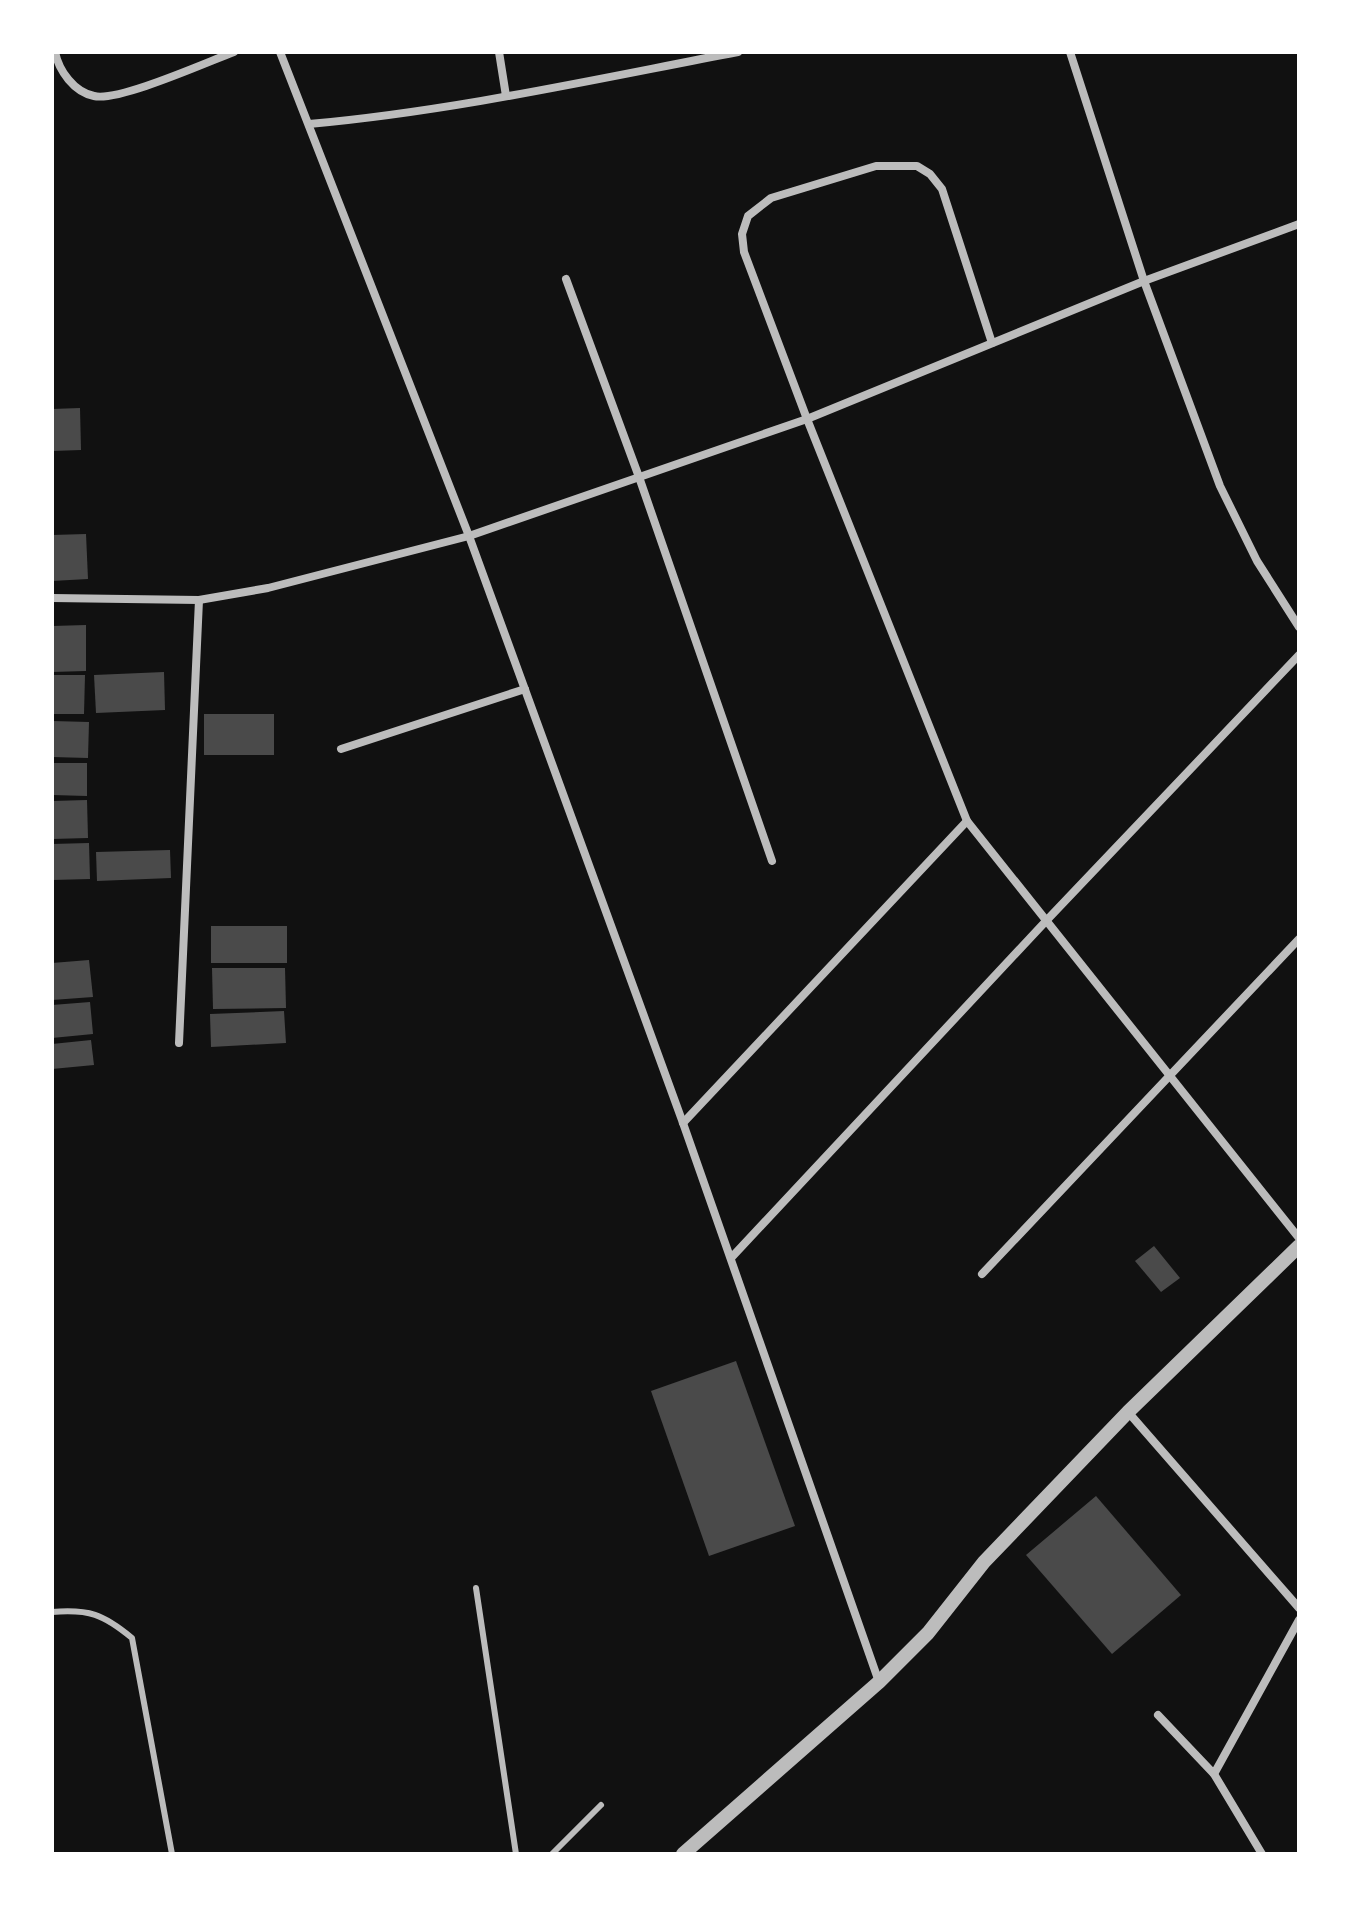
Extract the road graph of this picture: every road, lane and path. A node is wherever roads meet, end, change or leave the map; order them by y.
1 (55, 52) edge
2 (234, 52) edge
3 (280, 52) edge
4 (499, 52) edge
5 (738, 52) edge
6 (1070, 52) edge
7 (506, 96) junction
8 (309, 124) junction
9 (1299, 224) edge
10 (566, 279) dead end
11 (1144, 281) junction
12 (992, 343) junction
13 (807, 419) junction
14 (639, 477) junction
15 (469, 536) junction
16 (52, 598) edge
17 (199, 600) junction
18 (1299, 627) edge
19 (1299, 655) edge
20 (525, 689) junction
21 (341, 749) dead end
22 (967, 821) junction
23 (772, 861) dead end
24 (1046, 921) junction
25 (1299, 939) edge
26 (179, 1043) dead end
27 (1171, 1076) junction
28 (683, 1123) junction
29 (1299, 1238) edge
30 (1299, 1246) edge
31 (731, 1258) junction
32 (982, 1274) dead end
33 (1128, 1412) junction
34 (476, 1588) dead end
35 (1299, 1608) edge
36 (52, 1612) edge
37 (1299, 1620) edge
38 (879, 1682) junction
39 (1158, 1715) dead end
40 (1214, 1774) junction
41 (601, 1805) dead end
42 (172, 1854) edge
43 (516, 1854) edge
44 (552, 1854) edge
45 (683, 1854) edge
46 (1262, 1854) edge

1 - 2 street
3 - 8 street
4 - 7 street
5 - 7 street
6 - 11 street
7 - 8 street
8 - 15 street
9 - 11 street
10 - 14 street
11 - 12 street
11 - 18 street
12 - 13 street
12 - 13 street
13 - 14 street
13 - 22 street
14 - 15 street
14 - 23 street
15 - 17 street
15 - 20 street
16 - 17 street
17 - 26 street
19 - 24 street
20 - 21 street
20 - 28 street
22 - 24 street
22 - 28 street
24 - 27 street
24 - 31 street
25 - 27 street
27 - 29 street
27 - 32 street
28 - 31 street
30 - 33 street
31 - 38 street
33 - 35 street
33 - 38 street
34 - 43 lane
36 - 42 lane
37 - 40 street
38 - 45 street
39 - 40 street
40 - 46 street
41 - 44 lane

